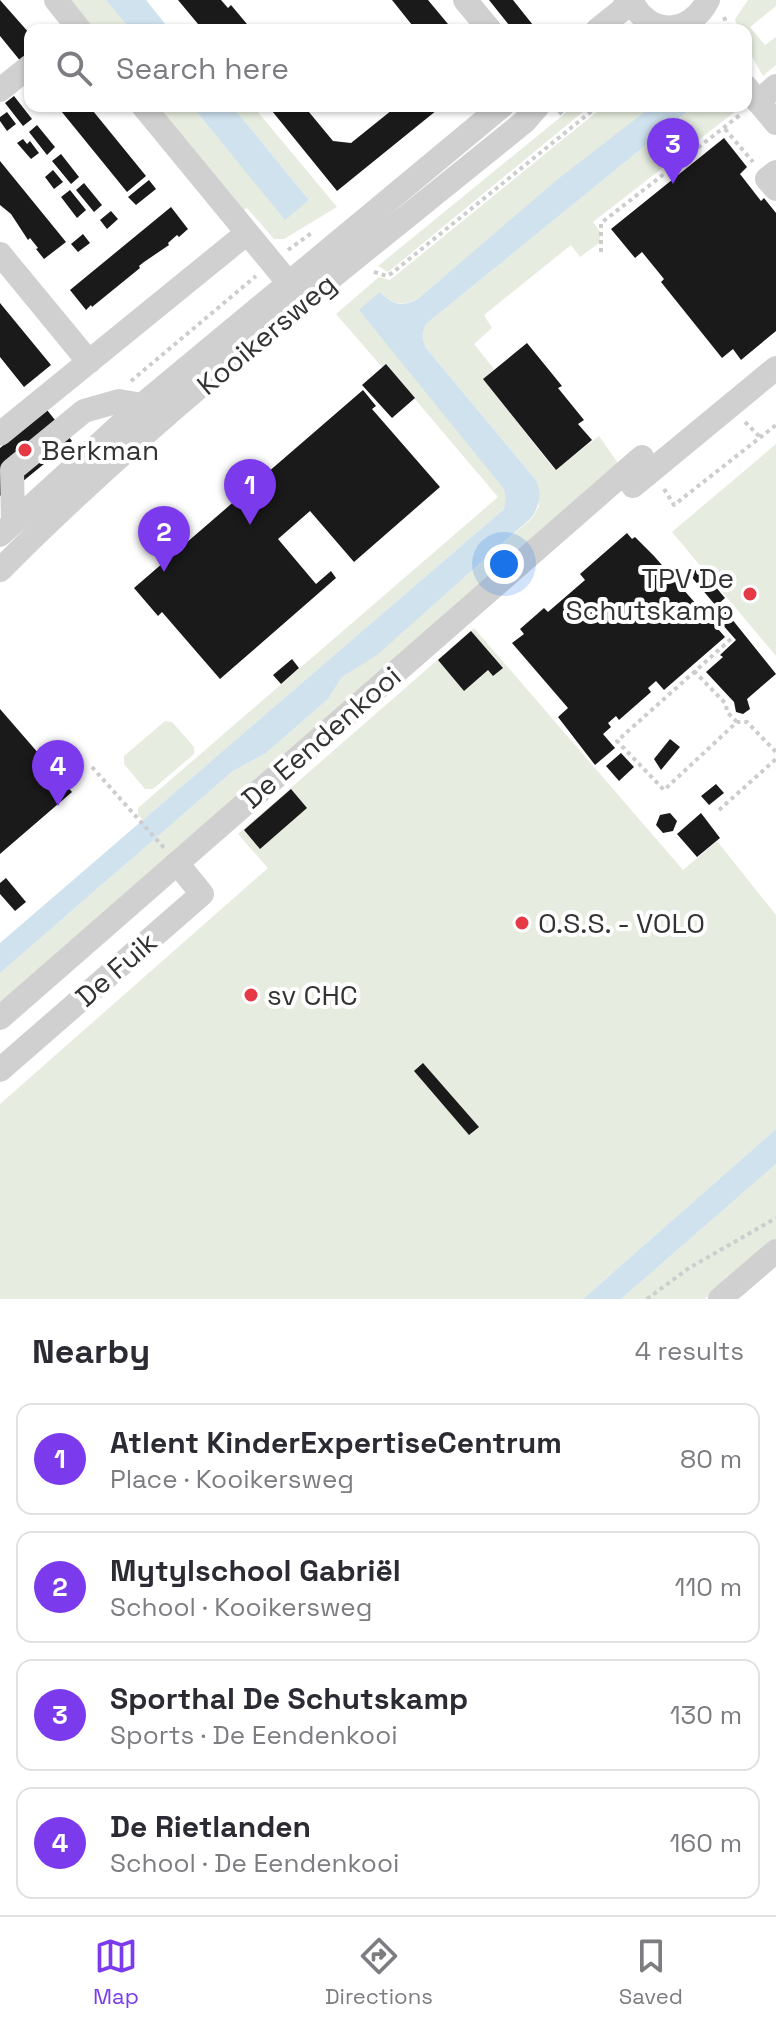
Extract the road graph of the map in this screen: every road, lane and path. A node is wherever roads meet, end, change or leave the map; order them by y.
1 (56, 0) edge
2 (465, 0) edge
3 (635, 6) edge
4 (716, 6) edge
5 (73, 24) edge
6 (485, 24) edge
7 (604, 24) edge
8 (660, 24) edge
9 (698, 24) edge
10 (726, 24) edge
11 (24, 71) edge
12 (0, 90) edge
13 (760, 91) edge
14 (148, 112) edge
15 (495, 112) edge
16 (533, 112) edge
17 (591, 112) edge
18 (740, 112) edge
19 (776, 123) edge
20 (724, 128) junction
21 (773, 180) edge
22 (247, 233) junction
23 (601, 252) dead end
24 (0, 254) edge
25 (368, 270) dead end
26 (287, 282) junction
27 (303, 301) junction
28 (89, 362) junction
29 (776, 368) edge
30 (142, 405) junction
31 (776, 425) edge
32 (0, 434) edge
33 (648, 463) junction
34 (5, 496) edge
35 (6, 529) edge
36 (0, 570) edge
37 (474, 622) dead end
38 (731, 639) dead end
39 (694, 671) junction
40 (737, 722) junction
41 (776, 752) edge
42 (776, 759) edge
43 (92, 767) dead end
44 (719, 810) dead end
45 (160, 844) dead end
46 (177, 863) junction
47 (0, 1018) edge
48 (0, 1070) edge
49 (776, 1218) edge
50 (771, 1264) edge
51 (647, 1299) edge
52 (720, 1299) edge

1 - 5 street
2 - 6 street
3 - 7 street
3 - 8 street
4 - 9 street
4 - 10 path
11 - 12 street
13 - 19 street
14 - 22 street
15 - 26 street, Kooikersweg
16 - 27 street, Kooikersweg
17 - 25 path
18 - 20 path
20 - 21 path
20 - 23 path
22 - 26 street
22 - 28 street
24 - 28 street
26 - 27 street
26 - 30 street, Kooikersweg
27 - 36 street, Kooikersweg
28 - 32 street
29 - 33 street, De Eendenkooi
30 - 34 street
30 - 35 street, Kooikersweg
31 - 33 path
33 - 37 street, De Eendenkooi
33 - 46 street, De Eendenkooi
34 - 35 street
38 - 39 path
39 - 40 path
39 - 40 path
40 - 41 path
42 - 44 path
43 - 45 path
46 - 47 street, De Eendenkooi
46 - 48 street, De Fuik
49 - 51 path
50 - 52 street

